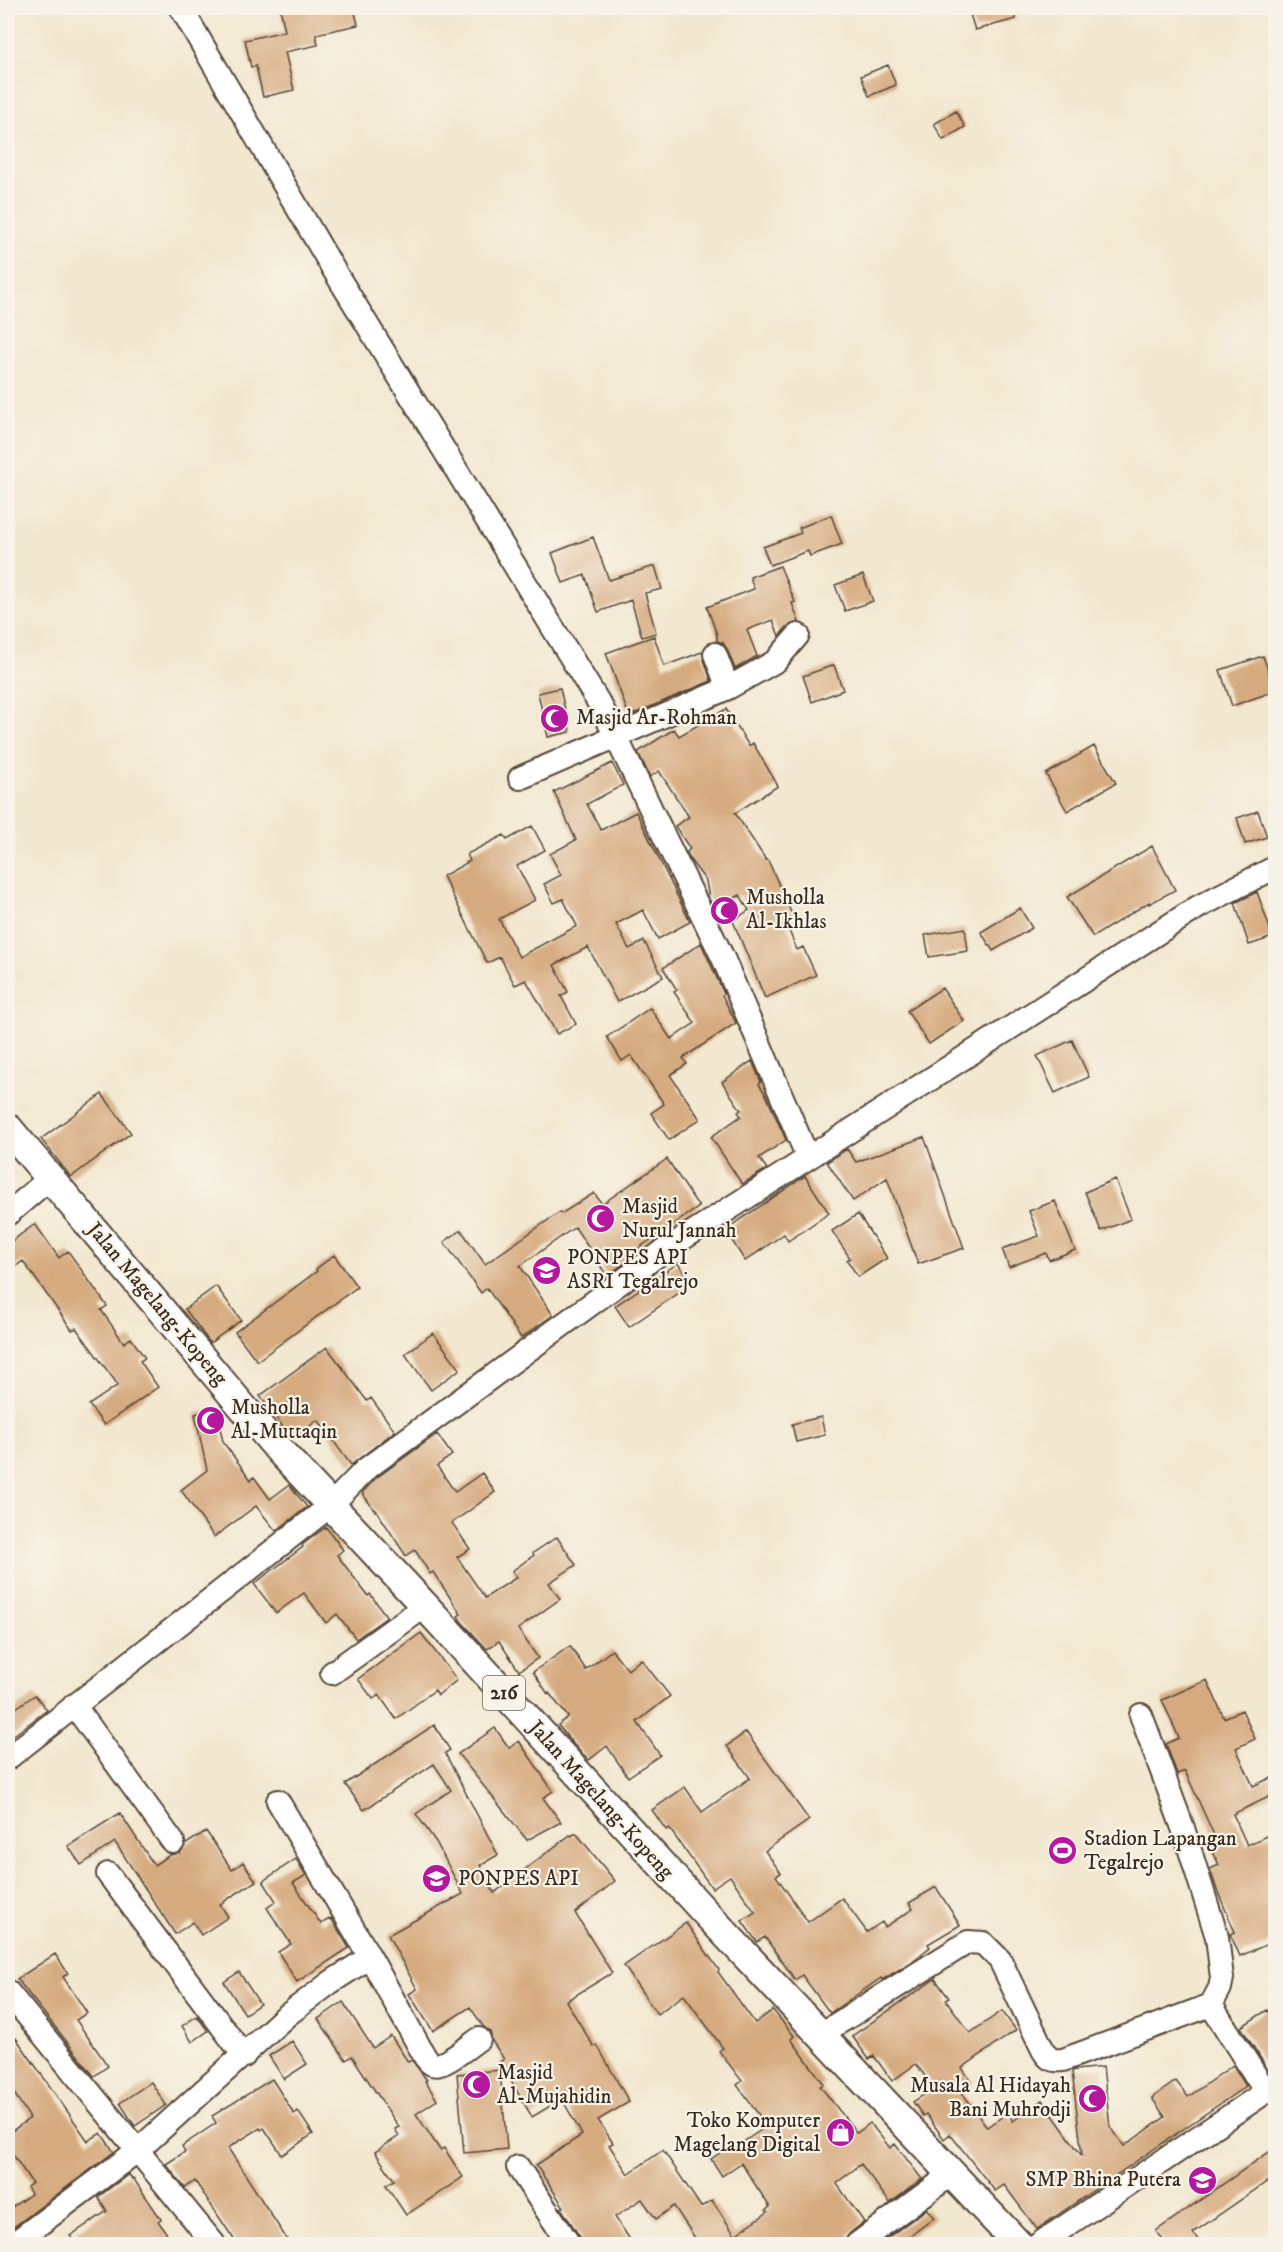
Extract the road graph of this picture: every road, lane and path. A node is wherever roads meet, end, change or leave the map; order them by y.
1 (181, 8) edge
2 (798, 636) dead end
3 (716, 654) dead end
4 (728, 688) junction
5 (616, 736) junction
6 (520, 778) dead end
7 (1275, 867) edge
8 (8, 1128) edge
9 (808, 1158) junction
10 (51, 1177) junction
11 (8, 1214) edge
12 (330, 1506) junction
13 (424, 1606) junction
14 (332, 1673) dead end
15 (74, 1705) junction
16 (1142, 1716) dead end
17 (11, 1749) edge
18 (278, 1801) dead end
19 (173, 1842) dead end
20 (108, 1874) dead end
21 (370, 1957) junction
22 (8, 1992) edge
23 (1211, 2005) junction
24 (821, 2034) junction
25 (479, 2039) dead end
26 (244, 2056) junction
27 (1271, 2088) edge
28 (137, 2151) junction
29 (519, 2167) dead end
30 (953, 2174) junction
31 (13, 2244) edge
32 (214, 2244) edge
33 (569, 2244) edge
34 (857, 2244) edge
35 (1018, 2244) edge
36 (1039, 2244) edge

1 - 5 street
2 - 4 street
3 - 4 street
4 - 5 street
5 - 6 street
5 - 9 street
7 - 9 street
8 - 10 main road, Jalan Magelang-Kopeng / 216
9 - 12 street
10 - 11 street
10 - 12 main road, Jalan Magelang-Kopeng / 216
12 - 13 main road, Jalan Magelang-Kopeng / 216
12 - 15 street
13 - 14 street
13 - 24 main road, Jalan Magelang-Kopeng / 216
15 - 17 street
15 - 19 street
16 - 23 street
18 - 21 street
20 - 26 street
21 - 25 street
21 - 26 street
22 - 28 street
23 - 24 street
23 - 27 street
24 - 30 main road, Jalan Magelang-Kopeng / 216
26 - 28 street
27 - 36 street
28 - 31 street
28 - 32 street
29 - 33 street
30 - 34 street
30 - 35 main road, Jalan Magelang-Kopeng / 216

